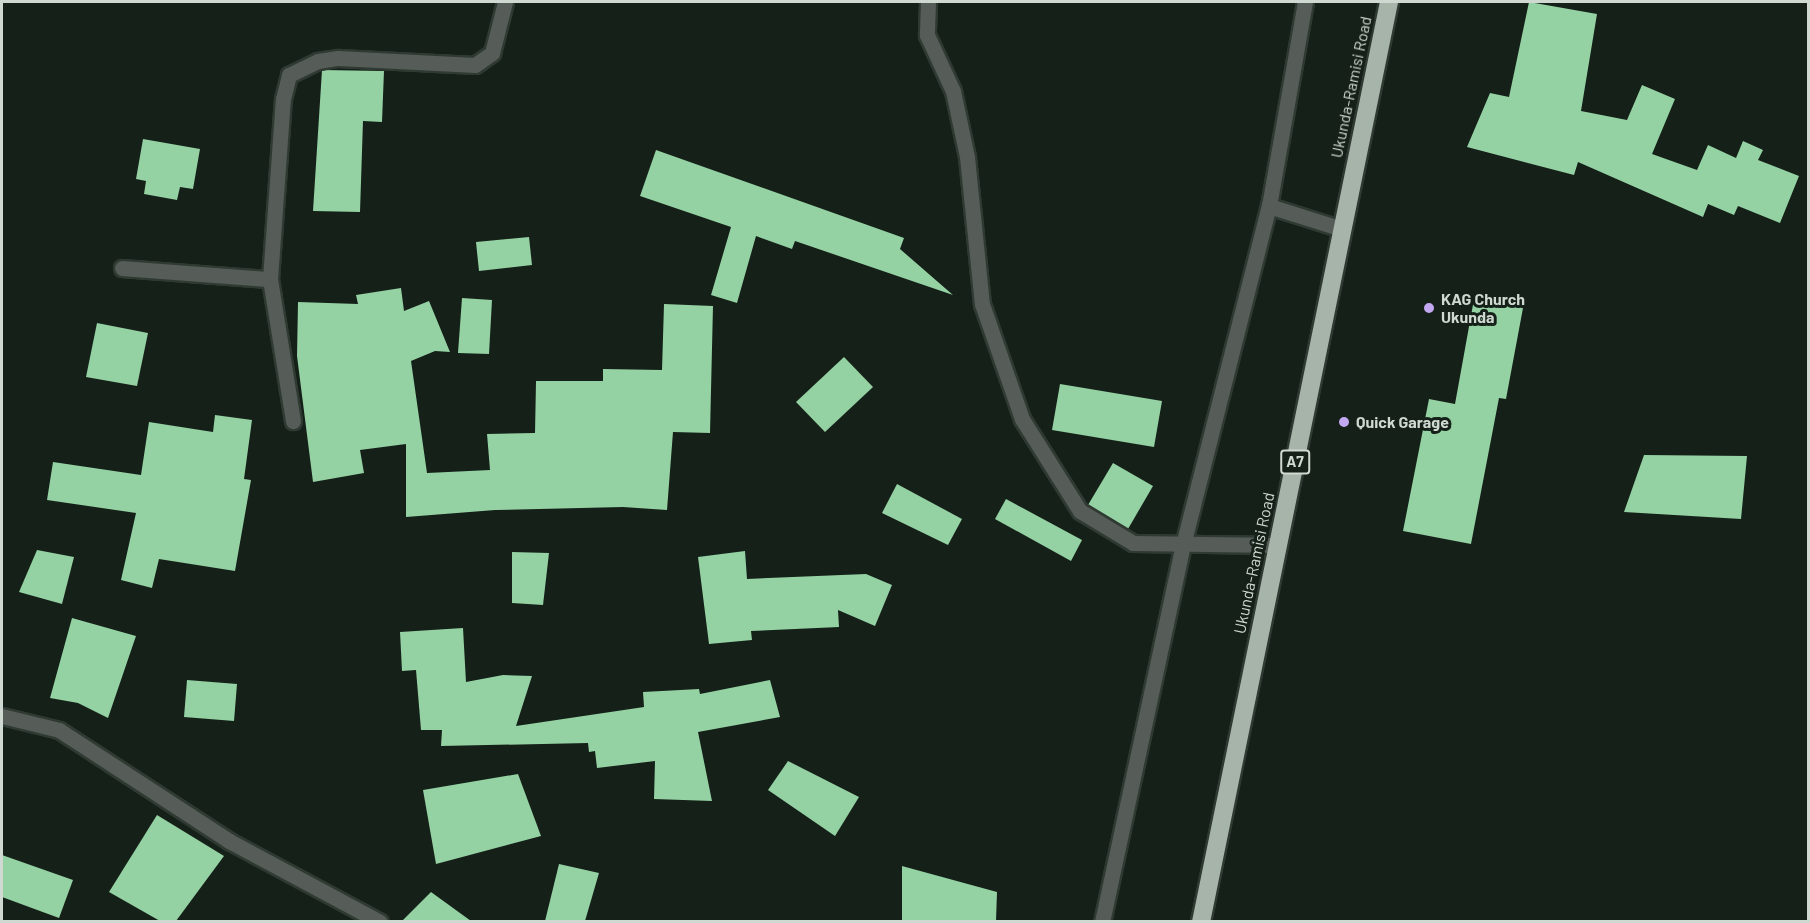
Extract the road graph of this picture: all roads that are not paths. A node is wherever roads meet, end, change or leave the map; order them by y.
1 (505, 2) edge
2 (928, 2) edge
3 (1305, 2) edge
4 (1389, 2) edge
5 (1269, 206) junction
6 (1342, 229) junction
7 (122, 268) dead end
8 (270, 279) junction
9 (293, 421) dead end
10 (1184, 542) junction
11 (1278, 545) junction
12 (2, 716) edge
13 (380, 921) edge
14 (1102, 921) edge
15 (1201, 921) edge

1 - 8 street
2 - 10 street
3 - 5 street
4 - 6 highway, Ukunda-Ramisi Road / A7
5 - 6 street
5 - 10 street
6 - 11 highway, Ukunda-Ramisi Road / A7
7 - 8 street
8 - 9 street
10 - 11 street
10 - 14 street
11 - 15 highway, Ukunda-Ramisi Road / A7
12 - 13 street

